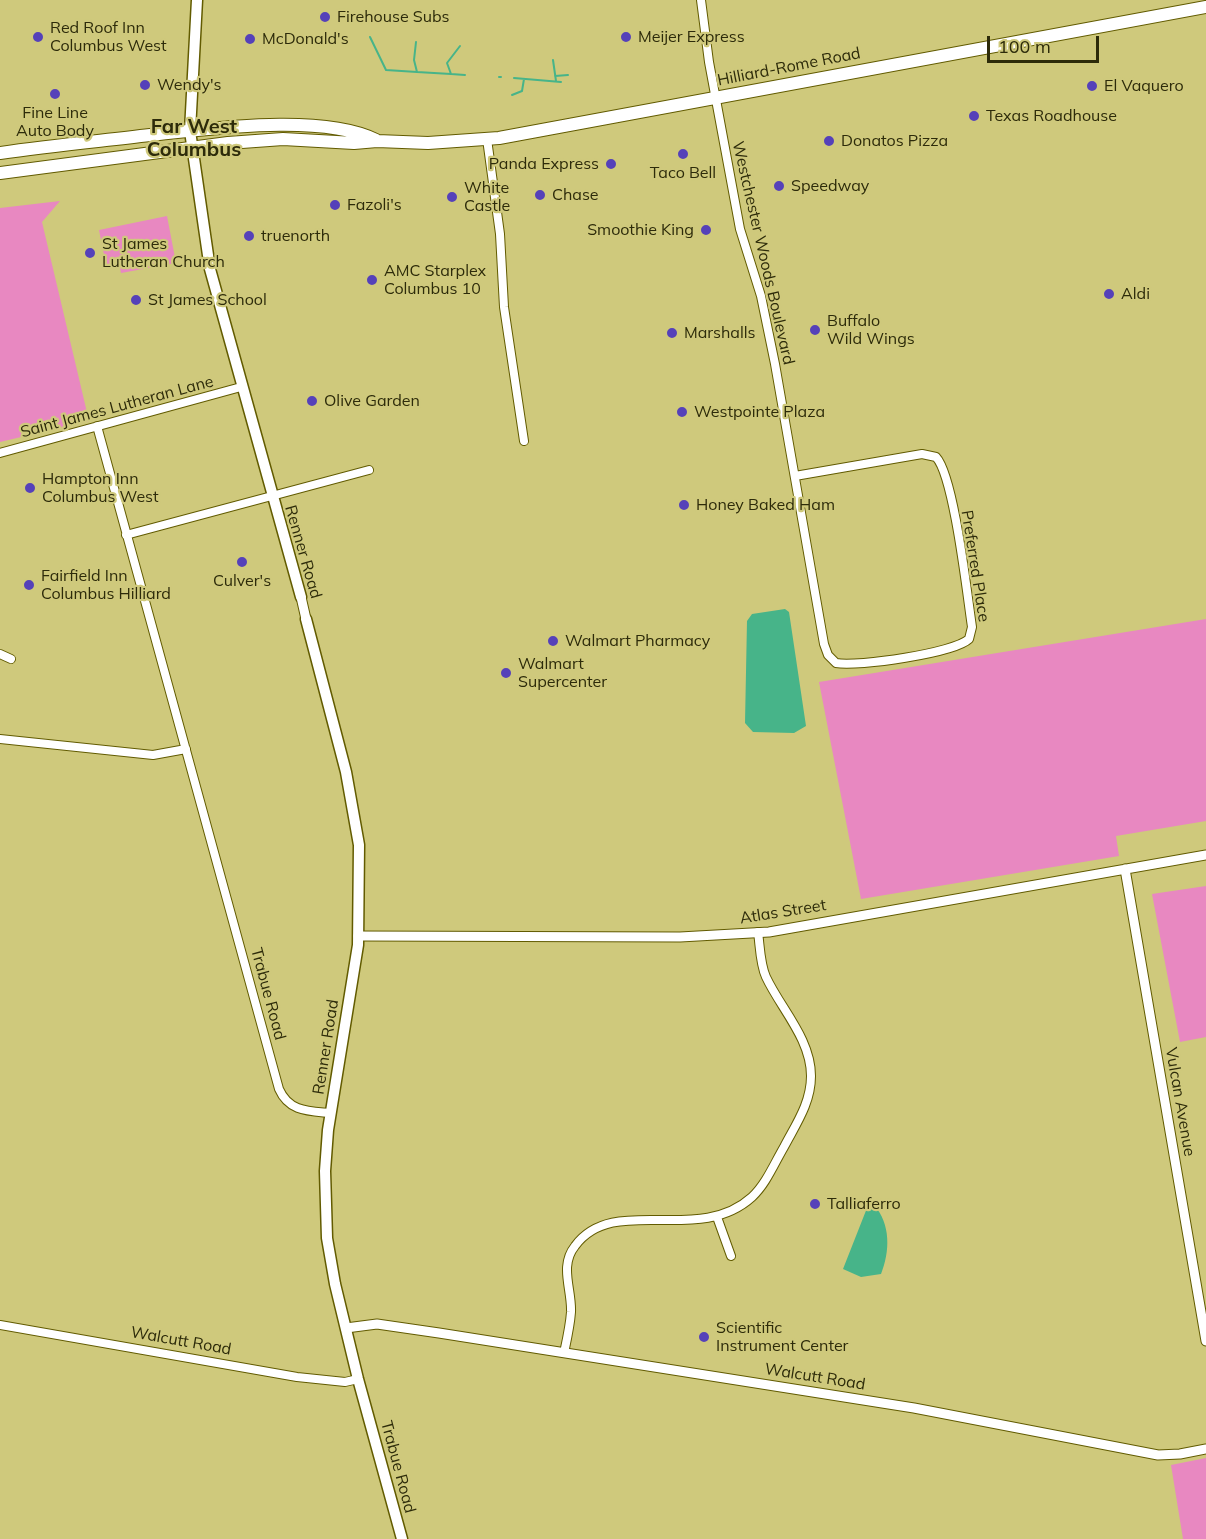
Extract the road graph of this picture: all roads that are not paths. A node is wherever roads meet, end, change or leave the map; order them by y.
1 (197, 0) edge
2 (701, 0) edge
3 (1206, 7) edge
4 (716, 98) junction
5 (190, 131) junction
6 (487, 139) junction
7 (377, 141) junction
8 (192, 147) junction
9 (0, 153) edge
10 (0, 173) edge
11 (241, 387) junction
12 (97, 426) junction
13 (524, 441) dead end
14 (0, 453) edge
15 (369, 470) dead end
16 (795, 476) junction
17 (272, 496) junction
18 (126, 535) junction
19 (301, 597) joint
20 (306, 619) joint
21 (0, 654) edge
22 (11, 659) dead end
23 (0, 739) edge
24 (186, 749) junction
25 (1206, 855) edge
26 (1125, 869) junction
27 (758, 932) junction
28 (358, 936) junction
29 (330, 1113) junction
30 (717, 1217) junction
31 (731, 1256) dead end
32 (0, 1325) edge
33 (346, 1328) junction
34 (1206, 1341) edge
35 (564, 1353) junction
36 (358, 1380) junction
37 (1206, 1449) edge
38 (402, 1539) edge

1 - 5 main road, Renner Road
2 - 4 street, Westchester Woods Boulevard
3 - 4 main road, Hilliard-Rome Road
4 - 6 main road, Hilliard-Rome Road
4 - 16 street, Westchester Woods Boulevard
5 - 7 main road, Hilliard-Rome Road
5 - 8 main road, Renner Road
5 - 9 main road, Hilliard-Rome Road
6 - 7 main road, Hilliard-Rome Road
6 - 13 street
7 - 8 main road, Hilliard-Rome Road
8 - 10 main road, Hilliard-Rome Road
8 - 11 main road, Renner Road
11 - 12 street, Saint James Lutheran Lane
11 - 17 main road, Renner Road
12 - 14 street, Saint James Lutheran Lane
12 - 18 street, Trabue Road
15 - 17 street
16 - 16 street, Preferred Place
17 - 18 street
17 - 19 main road, Renner Road
18 - 24 street, Trabue Road
19 - 20 street, Renner Road
20 - 28 main road, Renner Road
21 - 22 street
23 - 24 street
24 - 29 street, Trabue Road
25 - 26 street, Atlas Street
26 - 27 street, Atlas Street
26 - 34 street, Vulcan Avenue
27 - 28 street, Atlas Street
27 - 30 street
28 - 29 main road, Renner Road
29 - 33 main road, Trabue Road
30 - 31 street
30 - 35 street
32 - 36 street, Walcutt Road
33 - 35 street, Walcutt Road
33 - 36 main road, Trabue Road
35 - 37 street, Walcutt Road
36 - 38 main road, Trabue Road

